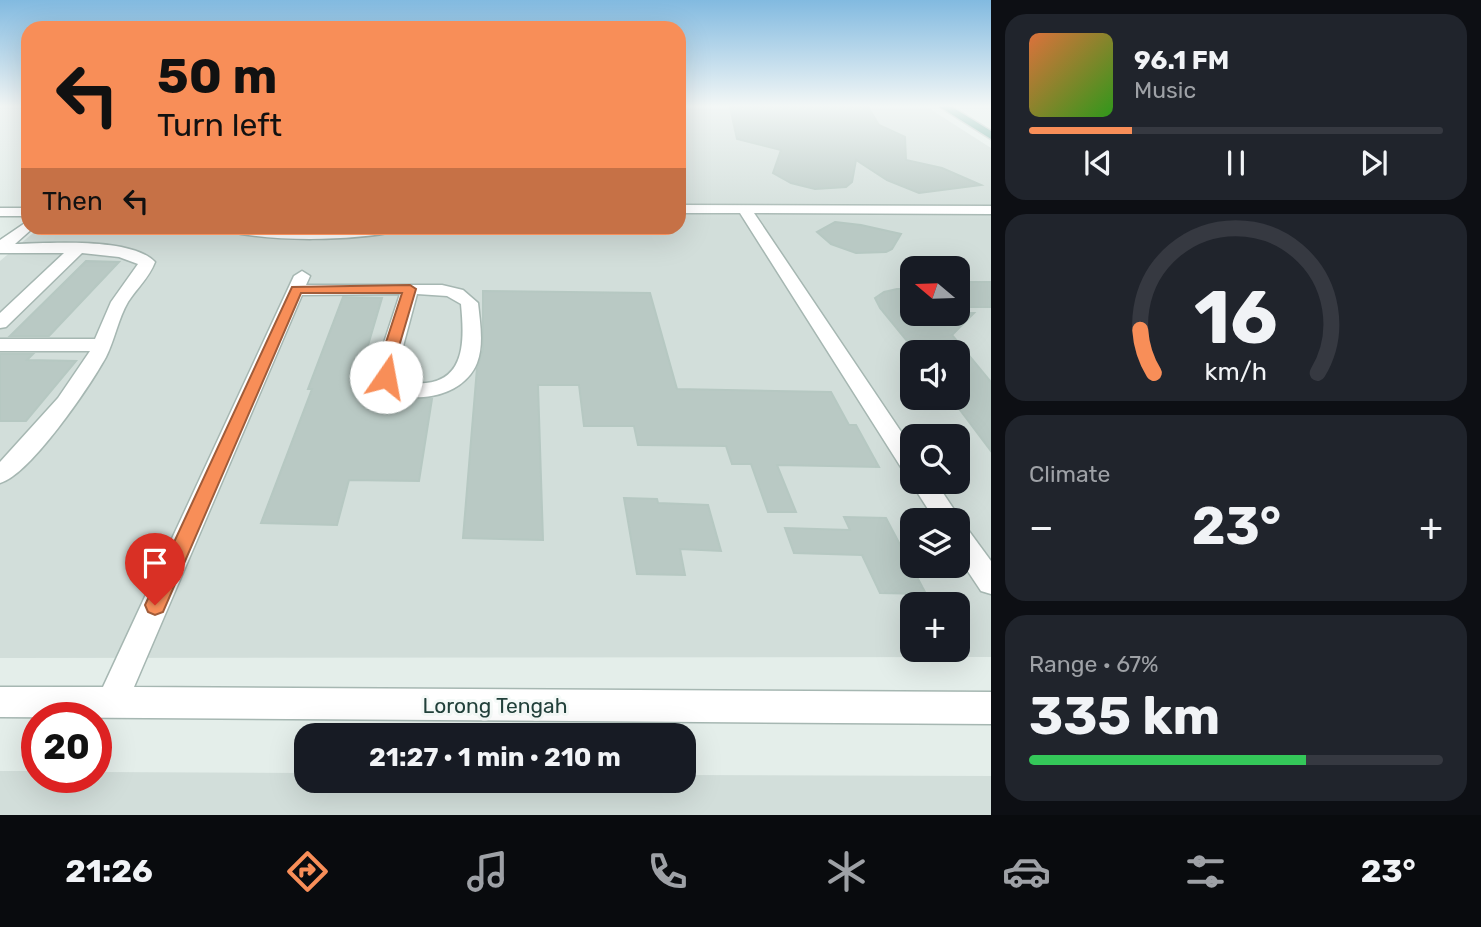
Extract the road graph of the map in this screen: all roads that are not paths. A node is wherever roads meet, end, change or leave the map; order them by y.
1 (686, 209) edge
2 (744, 209) junction
3 (991, 210) edge
4 (0, 212) edge
5 (21, 212) edge
6 (21, 231) edge
7 (0, 248) edge
8 (77, 249) junction
9 (410, 289) junction
10 (0, 323) edge
11 (0, 345) edge
12 (101, 345) junction
13 (900, 449) edge
14 (0, 475) edge
15 (970, 553) edge
16 (991, 583) edge
17 (0, 702) edge
18 (21, 702) edge
19 (112, 702) joint
20 (991, 708) edge

1 - 2 street
2 - 3 street
2 - 13 street
4 - 5 street
6 - 7 street
7 - 8 street
8 - 10 street
8 - 12 street
9 - 9 street
9 - 19 street
11 - 12 street
12 - 14 street
15 - 16 street
17 - 18 street, Lorong Tengah
19 - 20 street, Lorong Tengah

